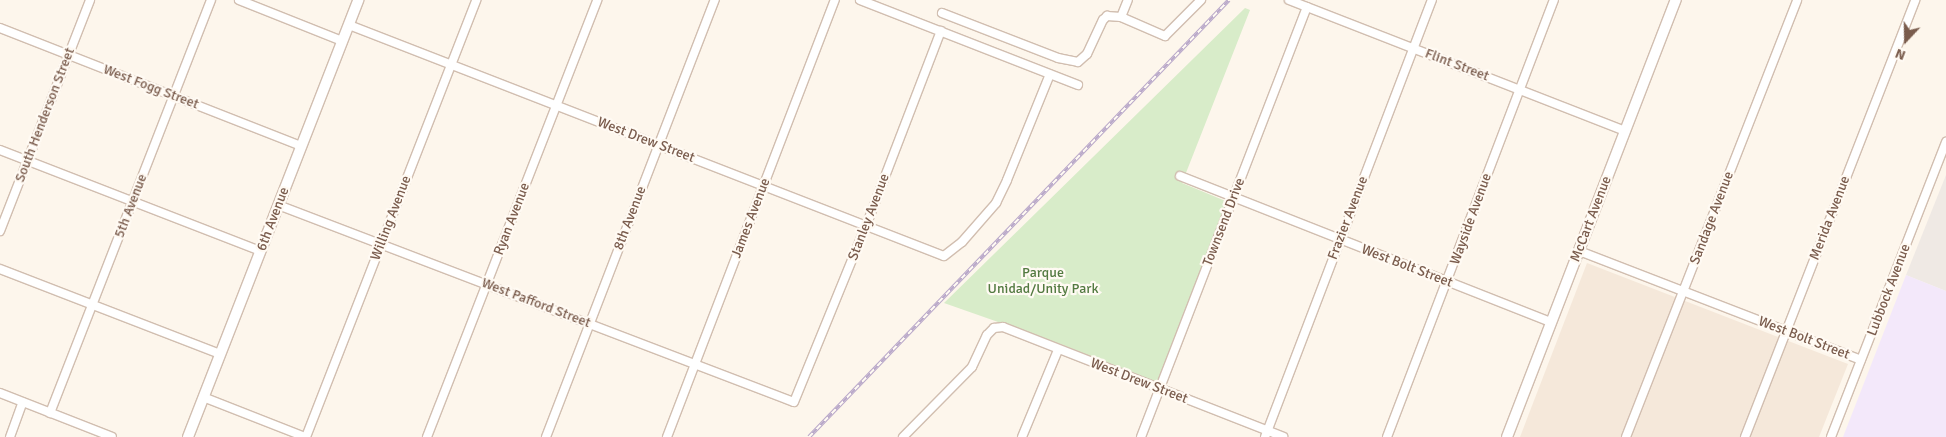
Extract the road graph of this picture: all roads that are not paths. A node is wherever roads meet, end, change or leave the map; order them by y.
1 (90, 0) edge
2 (211, 0) edge
3 (239, 0) edge
4 (358, 0) edge
5 (476, 0) edge
6 (597, 0) edge
7 (714, 0) edge
8 (835, 0) edge
9 (860, 0) edge
10 (1128, 0) edge
11 (1201, 0) edge
12 (1289, 0) edge
13 (1432, 0) edge
14 (1554, 0) edge
15 (1676, 0) edge
16 (1797, 0) edge
17 (1915, 0) edge
18 (1307, 7) junction
19 (942, 13) dead end
20 (1121, 17) junction
21 (349, 25) junction
22 (0, 28) edge
23 (941, 31) junction
24 (342, 41) junction
25 (1414, 48) junction
26 (69, 55) junction
27 (451, 65) junction
28 (1050, 74) junction
29 (1078, 85) dead end
30 (1519, 90) junction
31 (173, 96) junction
32 (556, 105) junction
33 (1625, 131) junction
34 (1946, 142) edge
35 (658, 145) junction
36 (301, 146) junction
37 (0, 150) edge
38 (28, 161) junction
39 (1180, 176) dead end
40 (763, 186) junction
41 (1234, 198) junction
42 (132, 202) junction
43 (278, 205) junction
44 (866, 226) junction
45 (0, 231) edge
46 (1339, 239) junction
47 (381, 244) junction
48 (260, 251) junction
49 (1579, 251) junction
50 (0, 269) edge
51 (1448, 282) junction
52 (486, 284) junction
53 (1683, 291) junction
54 (92, 304) junction
55 (1551, 322) junction
56 (590, 324) junction
57 (1786, 331) junction
58 (1058, 350) junction
59 (220, 354) junction
60 (1861, 360) junction
61 (695, 364) junction
62 (1160, 389) junction
63 (0, 393) edge
64 (203, 397) junction
65 (23, 402) junction
66 (794, 402) joint
67 (50, 413) junction
68 (1266, 434) edge
69 (99, 435) edge
70 (10, 437) edge
71 (112, 437) edge
72 (188, 437) edge
73 (306, 437) edge
74 (427, 437) edge
75 (546, 437) edge
76 (667, 437) edge
77 (903, 437) edge
78 (1022, 437) edge
79 (1141, 437) edge
80 (1283, 437) edge
81 (1388, 437) edge
82 (1507, 437) edge
83 (1626, 437) edge
84 (1745, 437) edge
85 (1831, 437) edge

1 - 26 street, South Henderson Street
2 - 31 street, 5th Avenue
3 - 24 street
4 - 21 street, 6th Avenue
5 - 27 street, Willing Avenue
6 - 32 street, Ryan Avenue
7 - 35 street, 8th Avenue
8 - 40 street, James Avenue
9 - 23 street
10 - 20 street
11 - 20 street
12 - 18 street, Flint Street
13 - 25 street, Frazier Avenue
14 - 30 street, Wayside Avenue
15 - 33 street, McCart Avenue
16 - 53 street, Sandage Avenue
17 - 57 street, Merida Avenue
18 - 25 street, Flint Street
18 - 41 street, Townsend Drive
19 - 20 street
21 - 24 street, 6th Avenue
21 - 27 street, West Drew Street
22 - 26 street, West Fogg Street
23 - 28 street
23 - 44 street, Stanley Avenue
24 - 36 street, 6th Avenue
25 - 30 street, Flint Street
25 - 46 street, Frazier Avenue
26 - 31 street, West Fogg Street
26 - 38 street, South Henderson Street
27 - 32 street, West Drew Street
27 - 47 street, Willing Avenue
28 - 29 street
28 - 44 street, West Drew Street
30 - 33 street, Flint Street
30 - 51 street, Wayside Avenue
31 - 36 street, West Fogg Street
31 - 42 street, 5th Avenue
32 - 35 street, West Drew Street
32 - 52 street, Ryan Avenue
33 - 49 street, McCart Avenue
34 - 60 street, Lubbock Avenue
35 - 40 street, West Drew Street
35 - 56 street, 8th Avenue
36 - 43 street, 6th Avenue
37 - 38 street
38 - 42 street
38 - 45 street, South Henderson Street
39 - 41 street, West Bolt Street
40 - 44 street, West Drew Street
40 - 61 street, James Avenue
41 - 46 street, West Bolt Street
41 - 62 street, Townsend Drive
42 - 48 street
42 - 54 street, 5th Avenue
43 - 47 street, West Pafford Street
43 - 48 street, 6th Avenue
44 - 66 street, Stanley Avenue
46 - 51 street, West Bolt Street
46 - 68 street, Frazier Avenue
47 - 52 street, West Pafford Street
47 - 73 street, Willing Avenue
48 - 59 street, 6th Avenue
49 - 53 street, West Bolt Street
49 - 55 street, McCart Avenue
50 - 54 street
51 - 55 street, West Bolt Street
51 - 81 street, Wayside Avenue
52 - 56 street, West Pafford Street
52 - 74 street, Ryan Avenue
53 - 57 street, West Bolt Street
53 - 83 street, Sandage Avenue
54 - 59 street
54 - 67 street, 5th Avenue
55 - 82 street, McCart Avenue
56 - 61 street, West Pafford Street
56 - 75 street, 8th Avenue
57 - 60 street, West Bolt Street
57 - 84 street, Merida Avenue
58 - 62 street, West Drew Street
58 - 77 street, West Drew Street
58 - 78 street
59 - 64 street, 6th Avenue
60 - 85 street, Lubbock Avenue
61 - 66 street, West Pafford Street
61 - 76 street, James Avenue
62 - 68 street, West Drew Street
62 - 79 street, Townsend Drive
63 - 65 street
64 - 72 street, 6th Avenue
64 - 73 street
65 - 67 street
65 - 70 street
67 - 69 street
68 - 80 street, West Drew Street
69 - 71 street

